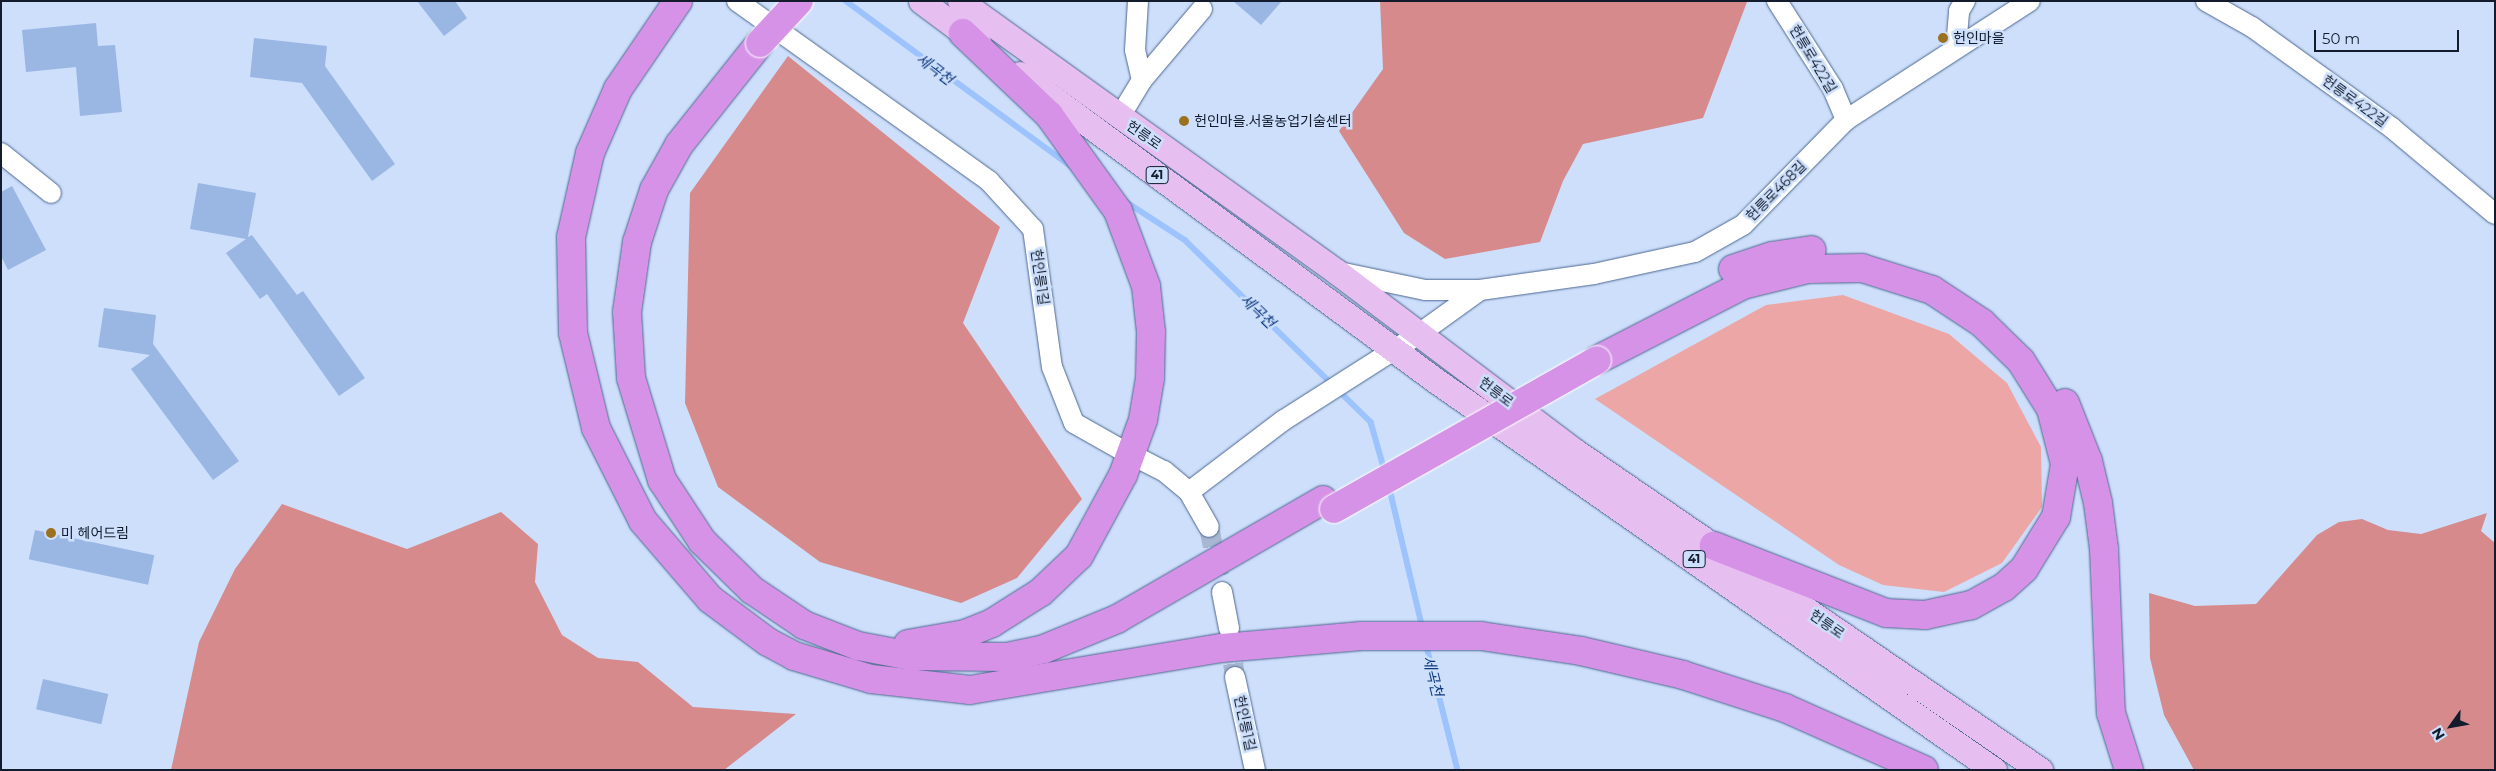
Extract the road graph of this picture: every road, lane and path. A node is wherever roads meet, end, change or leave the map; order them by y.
1 (678, 1) edge
2 (737, 1) edge
3 (799, 1) edge
4 (921, 1) edge
5 (960, 1) edge
6 (1138, 1) edge
7 (1777, 1) edge
8 (1965, 1) edge
9 (2030, 1) edge
10 (2206, 1) edge
11 (1202, 9) dead end
12 (963, 32) junction
13 (1956, 47) junction
14 (1142, 80) junction
15 (1119, 118) junction
16 (1846, 120) junction
17 (1, 153) edge
18 (51, 193) dead end
19 (2495, 214) edge
20 (1337, 272) junction
21 (1480, 290) junction
22 (1419, 334) junction
23 (1394, 349) junction
24 (1590, 355) junction
25 (1189, 492) junction
26 (1328, 504) junction
27 (1209, 527) tunnel mouth
28 (1714, 546) junction
29 (1222, 592) tunnel mouth
30 (1228, 628) tunnel mouth
31 (858, 646) junction
32 (1235, 676) tunnel mouth
33 (871, 679) junction
34 (1255, 770) edge
35 (1924, 770) edge
36 (1994, 770) edge
37 (2040, 770) edge
38 (2129, 770) edge

1 - 33 highway
2 - 25 street, 헌인릉1길
3 - 31 highway, bridge
4 - 12 main road, 헌릉로 / 41
5 - 15 main road, 헌릉로 / 41
6 - 14 street
7 - 16 street, 헌릉로422길
8 - 13 street
9 - 13 street, 헌릉로468길
10 - 19 street, 헌릉로422길
11 - 14 street
12 - 23 main road, 헌릉로 / 41
12 - 31 highway
13 - 16 street, 헌릉로468길
14 - 15 street
15 - 20 main road, 헌릉로 / 41
16 - 21 street, 헌릉로468길
17 - 18 street
20 - 21 street, 헌릉로468길
20 - 22 main road, 헌릉로 / 41
21 - 22 street, 헌릉로468길
22 - 23 street, 헌릉로468길
22 - 28 main road, 헌릉로 / 41
23 - 25 street
23 - 36 main road, 헌릉로 / 41
24 - 26 highway
24 - 28 highway
24 - 38 highway
25 - 27 street, 헌인릉1길
26 - 31 highway
26 - 33 highway
28 - 37 main road, 헌릉로 / 41
29 - 30 street
32 - 34 street, 헌인릉1길
33 - 35 highway

